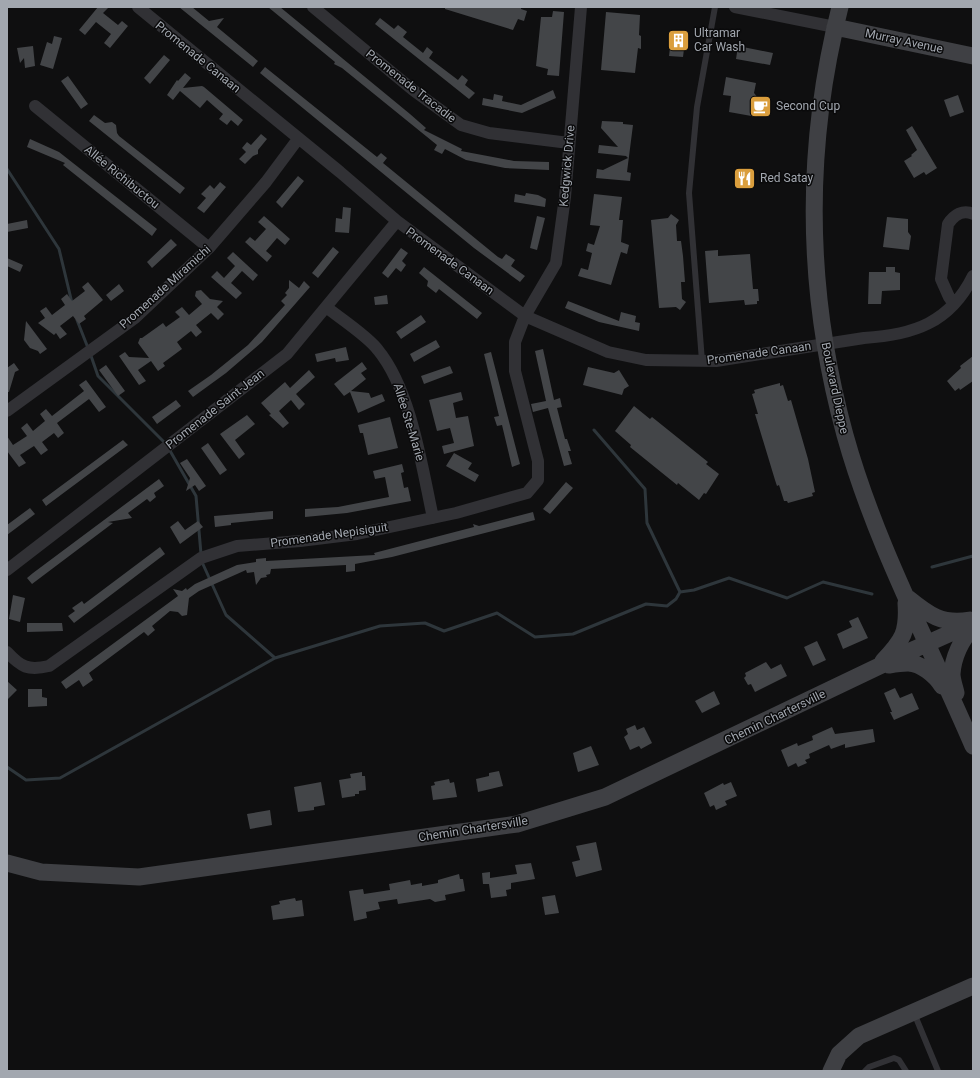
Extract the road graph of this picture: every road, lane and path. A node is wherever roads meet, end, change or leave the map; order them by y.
1 (138, 7) edge
2 (313, 7) edge
3 (581, 7) edge
4 (714, 7) edge
5 (735, 7) edge
6 (840, 7) edge
7 (835, 27) junction
8 (973, 56) edge
9 (35, 106) dead end
10 (298, 139) junction
11 (569, 143) junction
12 (973, 214) edge
13 (397, 221) junction
14 (209, 248) junction
15 (973, 276) edge
16 (954, 304) junction
17 (326, 307) junction
18 (525, 316) junction
19 (825, 344) junction
20 (702, 361) junction
21 (7, 410) edge
22 (433, 518) junction
23 (7, 570) edge
24 (906, 597) junction
25 (973, 620) edge
26 (973, 623) edge
27 (973, 628) edge
28 (927, 644) junction
29 (7, 652) edge
30 (878, 666) junction
31 (961, 717) junction
32 (973, 746) edge
33 (7, 863) edge
34 (973, 986) edge
35 (913, 1012) junction
36 (936, 1070) edge
37 (831, 1071) edge
38 (865, 1071) edge
39 (906, 1071) edge

1 - 10 street, Promenade Canaan
2 - 11 street, Promenade Tracadie
3 - 11 street, Kedgwick Drive
4 - 20 lane
5 - 7 street
6 - 7 street, Boulevard Dieppe
7 - 8 street, Murray Avenue
7 - 19 street, Boulevard Dieppe
9 - 14 street, Allée Richibuctou
10 - 13 street, Promenade Canaan
10 - 14 street, Promenade Miramichi
11 - 18 street, Kedgwick Drive
12 - 16 street
13 - 17 street, Promenade Saint-Jean
13 - 18 street, Promenade Canaan
14 - 21 street, Promenade Miramichi
15 - 16 street, Promenade Canaan
16 - 19 street, Promenade Canaan
17 - 22 street, Allée Ste-Marie
17 - 23 street, Promenade Saint-Jean
18 - 20 street, Promenade Canaan
18 - 22 street, Promenade Nepisiguit
19 - 20 street, Promenade Canaan
19 - 24 street, Boulevard Dieppe
22 - 29 street, Promenade Nepisiguit
24 - 25 street
24 - 28 street, Boulevard Dieppe
24 - 30 street
26 - 28 street, Chemin Chartersville
27 - 31 street
28 - 30 street, Chemin Chartersville
28 - 31 street, Boulevard Dieppe
30 - 31 street
30 - 33 street, Chemin Chartersville
31 - 32 street, Boulevard Dieppe
34 - 35 street
35 - 36 lane
35 - 37 street
38 - 39 lane

